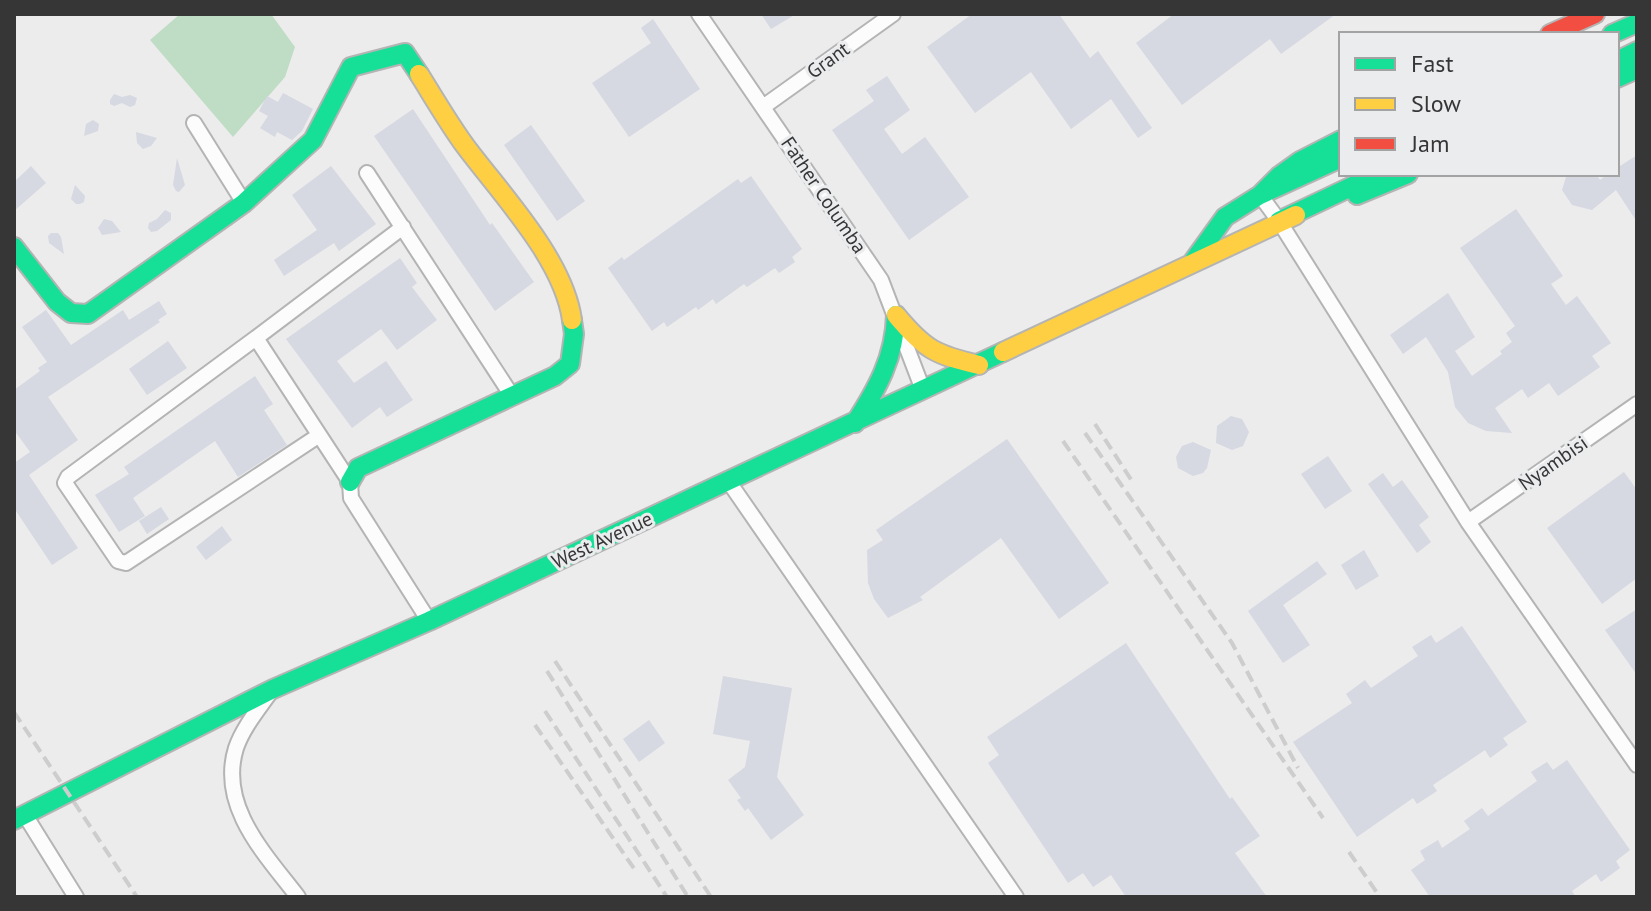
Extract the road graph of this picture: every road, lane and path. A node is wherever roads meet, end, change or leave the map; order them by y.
1 (699, 14) edge
2 (893, 14) edge
3 (1563, 14) edge
4 (1595, 14) edge
5 (1637, 23) edge
6 (1550, 32) edge
7 (1554, 32) edge
8 (1617, 32) edge
9 (1637, 51) edge
10 (1619, 60) edge
11 (763, 107) junction
12 (194, 123) dead end
13 (1339, 141) edge
14 (1339, 159) edge
15 (367, 173) dead end
16 (1374, 176) edge
17 (1404, 176) edge
18 (1260, 195) junction
19 (244, 203) junction
20 (1279, 221) junction
21 (403, 227) junction
22 (14, 247) edge
23 (1192, 262) junction
24 (896, 315) junction
25 (256, 338) junction
26 (979, 365) junction
27 (923, 390) junction
28 (512, 396) junction
29 (1637, 404) edge
30 (855, 423) junction
31 (318, 436) junction
32 (350, 482) junction
33 (729, 482) junction
34 (1468, 522) junction
35 (429, 621) junction
36 (273, 689) junction
37 (1637, 765) edge
38 (20, 818) edge
39 (76, 897) edge
40 (298, 897) edge
41 (1016, 897) edge

1 - 11 street, Father Columba
2 - 11 street, Grant
3 - 6 street
4 - 7 main road
5 - 8 main road
9 - 10 main road
11 - 24 street, Father Columba
12 - 19 street
13 - 18 main road
14 - 18 main road
15 - 21 street
16 - 20 main road
17 - 20 main road
18 - 20 street
18 - 23 main road, West Avenue
19 - 22 main road
19 - 28 main road
20 - 23 main road, West Avenue
20 - 34 street
21 - 25 street
21 - 28 street
23 - 26 main road, West Avenue
24 - 26 main road
24 - 27 street, Father Columba
24 - 30 main road
25 - 31 street
25 - 31 street
26 - 27 main road, West Avenue
27 - 30 main road, West Avenue
28 - 32 main road
29 - 34 street, Nyambisi
30 - 33 main road, West Avenue
31 - 32 street
32 - 35 street
33 - 35 main road, West Avenue
33 - 41 street
34 - 37 street
35 - 36 main road, West Avenue
36 - 38 main road, West Avenue
36 - 40 street
38 - 39 street

